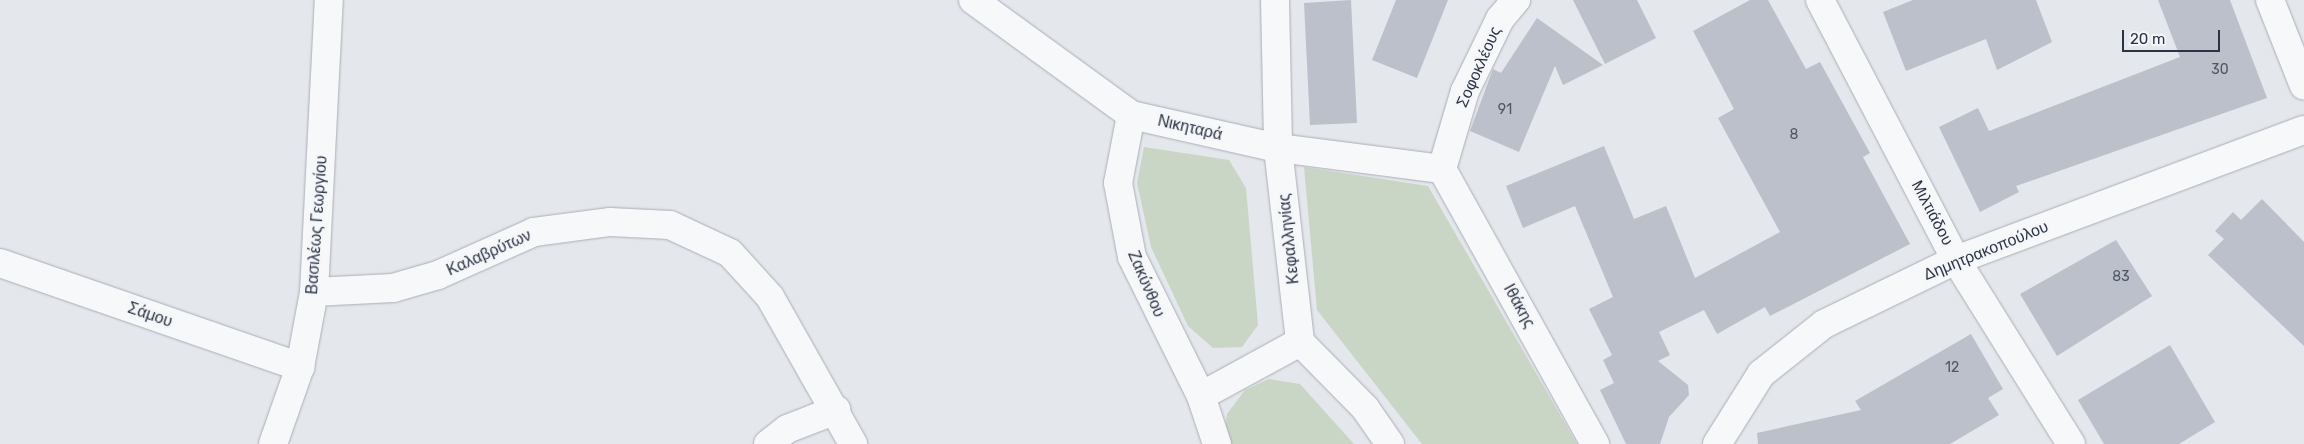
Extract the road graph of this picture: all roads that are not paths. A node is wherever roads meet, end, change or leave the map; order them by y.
1 (329, 0) edge
2 (973, 0) edge
3 (1275, 0) edge
4 (1516, 0) edge
5 (1820, 0) edge
6 (2270, 0) edge
7 (2304, 86) edge
8 (1131, 115) junction
9 (2304, 130) edge
10 (1278, 148) junction
11 (1442, 169) junction
12 (1956, 260) junction
13 (0, 263) edge
14 (314, 292) junction
15 (1300, 342) junction
16 (300, 367) junction
17 (1201, 396) junction
18 (836, 410) junction
19 (273, 444) edge
20 (768, 444) edge
21 (853, 444) edge
22 (1217, 444) edge
23 (1390, 444) edge
24 (1595, 444) edge
25 (1717, 444) edge
26 (2072, 444) edge

1 - 14 street, Βασιλέως Γεωργίου
2 - 8 street, Νικηταρά
3 - 10 street, Κεφαλληνίας
4 - 11 street, Σοφοκλέους
5 - 12 street, Μιλτιάδου
6 - 7 street
8 - 10 street, Νικηταρά
8 - 17 street, Ζακύνθου
9 - 12 street, Δημητρακοπούλου
10 - 11 street, Νικηταρά
10 - 15 street, Κεφαλληνίας
11 - 24 street, Ιθάκης
12 - 25 street, Δημητρακοπούλου
12 - 26 street, Μιλτιάδου
13 - 16 street, Σάμου
14 - 16 street, Βασιλέως Γεωργίου
14 - 18 street, Καλαβρύτων
15 - 17 street
15 - 23 street
16 - 19 street, Βασιλέως Γεωργίου
17 - 22 street, Ζακύνθου
18 - 20 street
18 - 21 street, Καλαβρύτων

